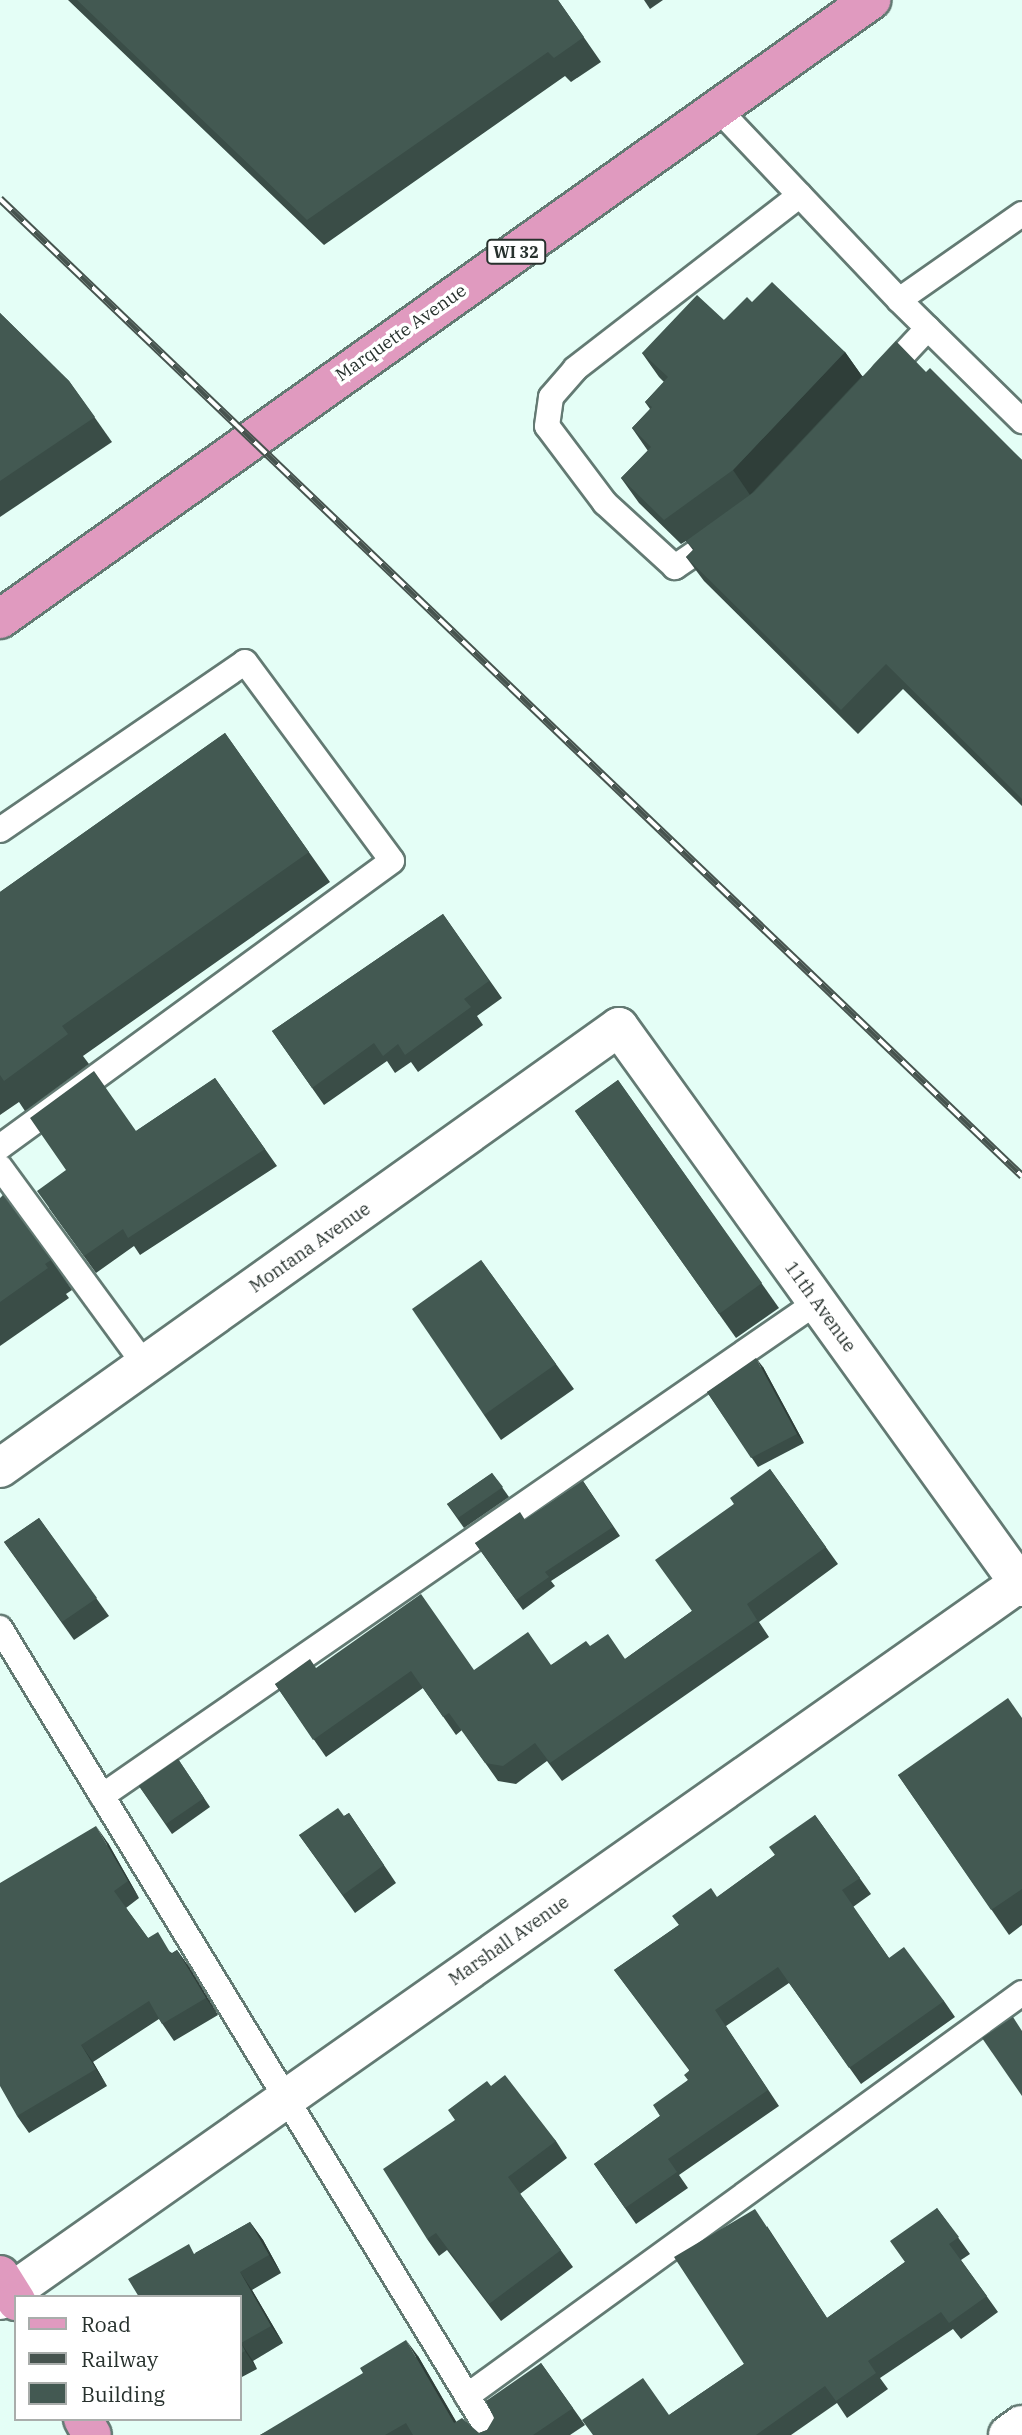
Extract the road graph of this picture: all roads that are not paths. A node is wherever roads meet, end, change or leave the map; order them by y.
1 (871, 0) edge
2 (718, 108) junction
3 (800, 195) junction
4 (1022, 214) edge
5 (899, 300) junction
6 (928, 328) junction
7 (863, 397) edge
8 (1022, 421) edge
9 (740, 521) edge
10 (0, 619) edge
11 (0, 830) edge
12 (619, 1027) joint
13 (0, 1147) edge
14 (0, 1167) edge
15 (817, 1302) junction
16 (145, 1365) junction
17 (0, 1468) edge
18 (1020, 1585) edge
19 (0, 1628) edge
20 (102, 1796) junction
21 (1022, 1993) edge
22 (285, 2097) junction
23 (7, 2292) edge
24 (467, 2396) junction
25 (1022, 2425) edge
26 (491, 2435) edge
27 (1008, 2435) edge

1 - 2 main road, Marquette Avenue / WI 32
2 - 3 lane
2 - 10 main road, Marquette Avenue / WI 32
3 - 5 lane
3 - 9 lane
4 - 5 lane
5 - 6 lane
6 - 7 lane
6 - 8 lane
11 - 13 lane
12 - 15 street, 11th Avenue
12 - 16 street, Montana Avenue
14 - 16 lane
15 - 18 street, 11th Avenue
15 - 20 lane
16 - 17 street, Montana Avenue
18 - 22 street, Marshall Avenue
19 - 20 lane
20 - 22 lane
21 - 24 lane
22 - 23 street, Marshall Avenue
22 - 24 lane
24 - 26 lane
25 - 27 street

